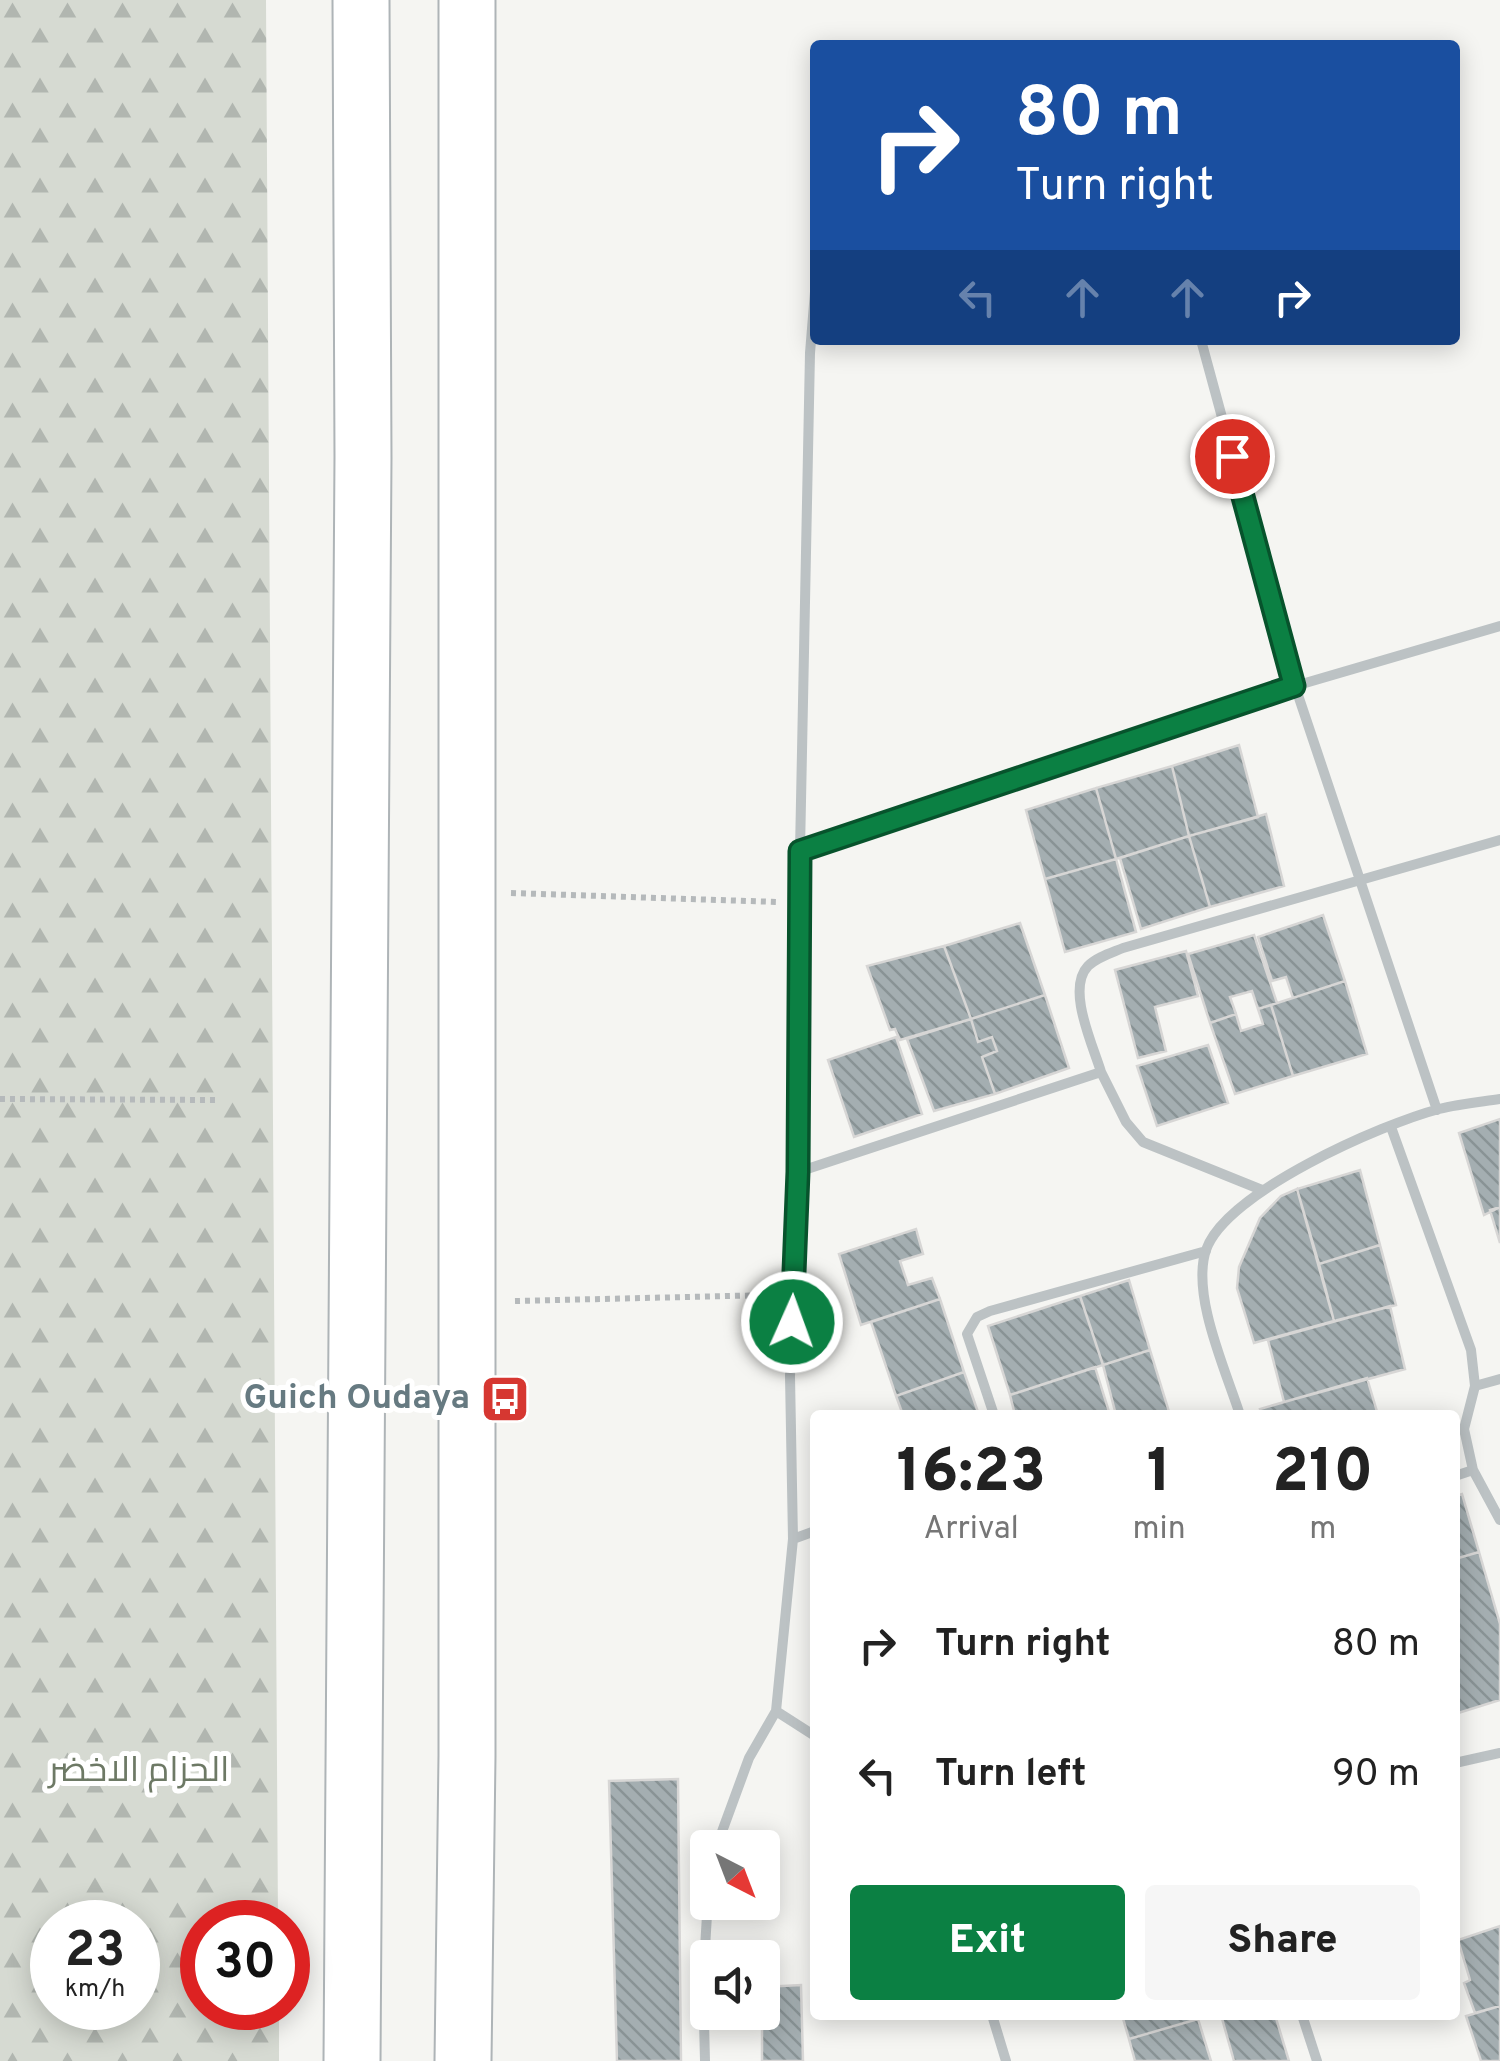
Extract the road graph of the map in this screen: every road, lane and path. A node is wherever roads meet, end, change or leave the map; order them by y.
1 (360, 0) edge
2 (468, 0) edge
3 (811, 345) edge
4 (1202, 345) edge
5 (1500, 626) edge
6 (1294, 686) junction
7 (1500, 840) edge
8 (800, 851) junction
9 (1359, 881) junction
10 (467, 891) junction
11 (800, 903) junction
12 (1100, 1072) junction
13 (0, 1098) edge
14 (1500, 1099) edge
15 (217, 1100) dead end
16 (1438, 1110) junction
17 (1390, 1127) junction
18 (798, 1172) junction
19 (1262, 1190) junction
20 (1206, 1250) junction
21 (793, 1295) junction
22 (466, 1302) junction
23 (1500, 1380) edge
24 (1475, 1386) junction
25 (992, 1410) edge
26 (1238, 1410) edge
27 (1473, 1470) junction
28 (1460, 1474) edge
29 (1500, 1520) edge
30 (810, 1533) edge
31 (792, 1539) junction
32 (776, 1711) junction
33 (810, 1733) edge
34 (1500, 1753) edge
35 (1460, 1762) edge
36 (723, 1830) edge
37 (707, 1920) edge
38 (994, 2020) edge
39 (1304, 2020) edge
40 (352, 2061) edge
41 (463, 2061) edge
42 (705, 2061) edge
43 (1006, 2061) edge
44 (1318, 2061) edge

1 - 40 main road
2 - 10 main road
3 - 8 street
4 - 6 street
5 - 6 street
6 - 8 street
6 - 9 street
7 - 9 street
8 - 11 street
9 - 12 street
9 - 16 street
10 - 11 path
10 - 22 main road
11 - 18 street
12 - 18 street
12 - 19 street
13 - 15 path
14 - 16 street
16 - 17 street
17 - 19 street
17 - 24 street
18 - 21 street
19 - 20 street
20 - 25 street
20 - 26 street
21 - 22 path
21 - 31 street
22 - 41 main road
23 - 24 street
24 - 27 street
27 - 28 street
27 - 29 street
30 - 31 street
31 - 32 street
32 - 33 street
32 - 36 street
34 - 35 street
37 - 42 street
38 - 43 street
39 - 44 street

